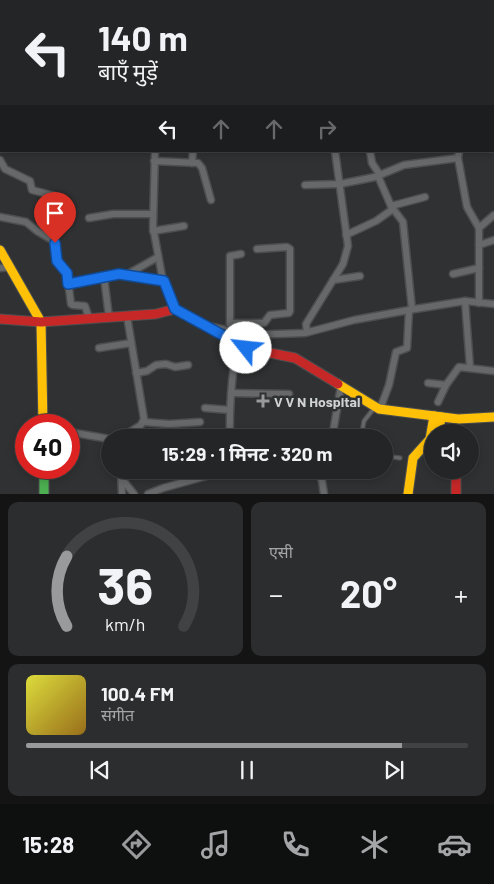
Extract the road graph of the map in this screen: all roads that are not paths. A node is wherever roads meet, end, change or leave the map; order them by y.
1 (154, 152) edge
2 (194, 152) edge
3 (335, 152) edge
4 (370, 152) edge
5 (459, 154) edge
6 (0, 160) edge
7 (154, 161) junction
8 (192, 163) junction
9 (379, 175) junction
10 (340, 184) junction
11 (305, 186) dead end
12 (59, 197) dead end
13 (426, 197) dead end
14 (211, 200) dead end
15 (392, 207) junction
16 (153, 214) junction
17 (494, 215) edge
18 (0, 217) edge
19 (89, 218) dead end
20 (184, 226) dead end
21 (479, 228) junction
22 (154, 231) junction
23 (346, 235) junction
24 (494, 240) edge
25 (479, 245) junction
26 (257, 249) dead end
27 (0, 250) edge
28 (241, 254) dead end
29 (158, 257) junction
30 (5, 268) edge
31 (479, 268) junction
32 (128, 274) junction
33 (453, 274) dead end
34 (360, 276) dead end
35 (104, 277) junction
36 (333, 280) junction
37 (164, 281) junction
38 (68, 284) junction
39 (465, 301) junction
40 (479, 303) junction
41 (494, 304) edge
42 (175, 309) junction
43 (411, 310) junction
44 (127, 316) junction
45 (109, 317) junction
46 (89, 318) junction
47 (0, 320) edge
48 (41, 322) junction
49 (230, 323) junction
50 (206, 326) junction
51 (230, 331) junction
52 (307, 332) junction
53 (131, 343) junction
54 (237, 343) junction
55 (99, 348) dead end
56 (188, 365) dead end
57 (470, 368) junction
58 (494, 371) edge
59 (136, 374) junction
60 (428, 383) dead end
61 (446, 385) junction
62 (342, 386) junction
63 (231, 393) junction
64 (289, 394) dead end
65 (438, 402) dead end
66 (205, 408) dead end
67 (378, 408) junction
68 (230, 410) junction
69 (43, 414) edge
70 (438, 416) junction
71 (494, 417) edge
72 (144, 422) junction
73 (200, 422) dead end
74 (436, 424) edge
75 (438, 424) edge
76 (134, 429) edge
77 (230, 429) edge
78 (334, 429) edge
79 (363, 429) edge
80 (80, 434) edge
81 (101, 437) edge
82 (424, 446) edge
83 (393, 457) edge
84 (400, 458) dead end
85 (44, 479) edge
86 (122, 479) joint
87 (196, 479) edge
88 (321, 479) edge
89 (456, 479) edge
90 (44, 494) edge
91 (122, 494) edge
92 (134, 494) edge
93 (148, 494) edge
94 (324, 494) edge
95 (408, 494) edge
96 (456, 494) edge

1 - 7 street
2 - 8 street
3 - 10 street
4 - 9 street
5 - 9 street
5 - 21 street
6 - 12 street
7 - 8 street
7 - 16 street
8 - 14 street
9 - 10 street
9 - 15 street
10 - 11 street
10 - 23 street
13 - 15 street
15 - 23 street
15 - 43 street
16 - 19 street
16 - 22 street
17 - 21 street
18 - 38 street
20 - 22 street
21 - 25 street
22 - 29 street
23 - 36 street
24 - 25 street
25 - 31 street
26 - 49 street
27 - 30 street
28 - 49 street
29 - 32 street
29 - 37 street
30 - 48 street
31 - 33 street
31 - 40 street
32 - 35 street
32 - 37 street
34 - 36 street
35 - 38 street
35 - 45 street
36 - 52 street
37 - 42 street
38 - 46 street
39 - 40 street
39 - 43 street
39 - 57 street
40 - 41 street
42 - 44 street
42 - 50 street
43 - 52 street
43 - 67 street
44 - 45 street
44 - 53 street
45 - 46 street
46 - 48 street
47 - 48 street
48 - 69 street
49 - 51 street
50 - 51 street
50 - 54 street
51 - 52 street
53 - 55 street
53 - 59 street
54 - 62 street
54 - 63 street
56 - 59 street
57 - 58 street
57 - 61 street
59 - 72 street
60 - 61 street
61 - 65 street
62 - 67 street
62 - 78 street
63 - 64 street
63 - 68 street
66 - 68 street
67 - 70 street
67 - 79 lane
68 - 77 street
70 - 71 street
70 - 74 street
70 - 75 street
72 - 73 street
72 - 76 street
80 - 81 street
82 - 95 street
83 - 84 lane
85 - 90 street
86 - 91 street
86 - 92 street
87 - 93 street
88 - 94 street
89 - 96 street

